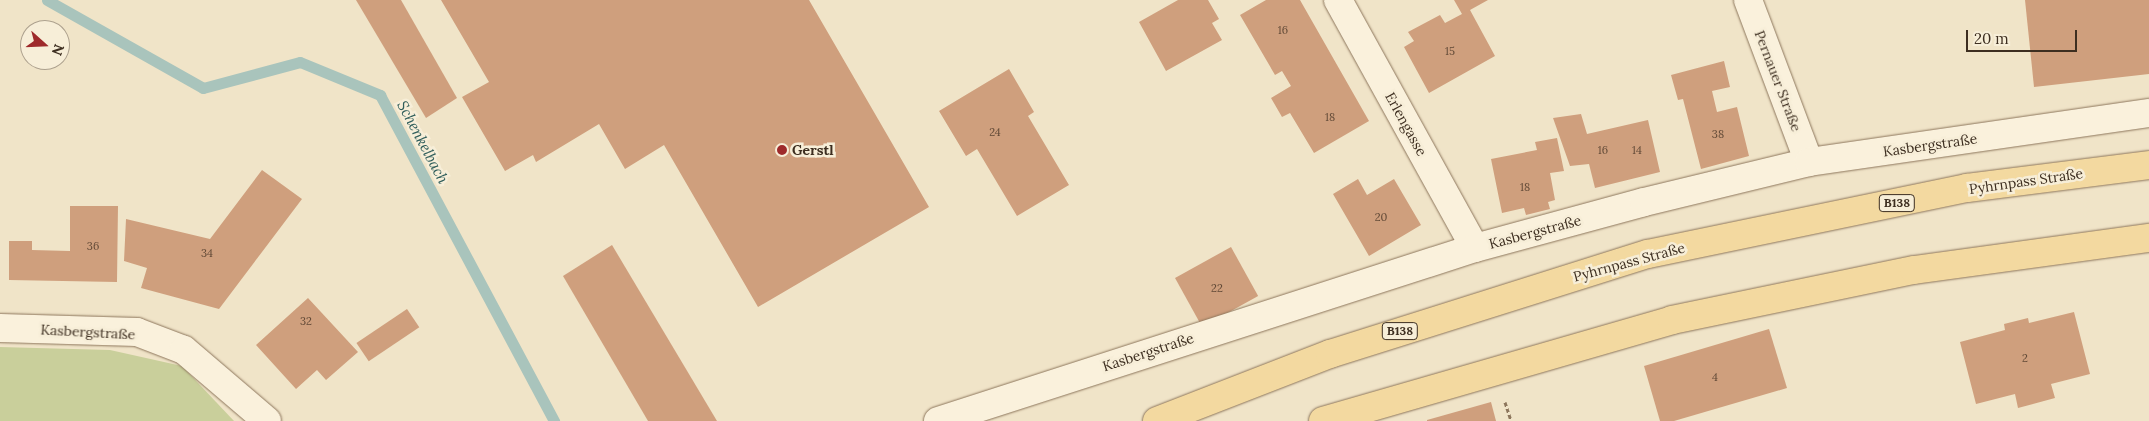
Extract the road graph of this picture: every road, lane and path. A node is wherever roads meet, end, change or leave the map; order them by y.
1 (1338, 0) edge
2 (1748, 0) edge
3 (2149, 113) edge
4 (1809, 162) junction
5 (2149, 165) edge
6 (2149, 238) edge
7 (1475, 248) junction
8 (0, 328) edge
9 (1504, 400) dead end
10 (267, 421) edge
11 (938, 421) edge
12 (1157, 421) edge
13 (1323, 421) edge
14 (1511, 421) edge

1 - 7 street, Erlengasse
2 - 4 street, Pernauer Straße
3 - 4 street, Kasbergstraße
4 - 7 street, Kasbergstraße
5 - 12 main road, Pyhrnpass Straße / B138
6 - 13 main road
7 - 11 street, Kasbergstraße
8 - 10 street, Kasbergstraße
9 - 14 path

